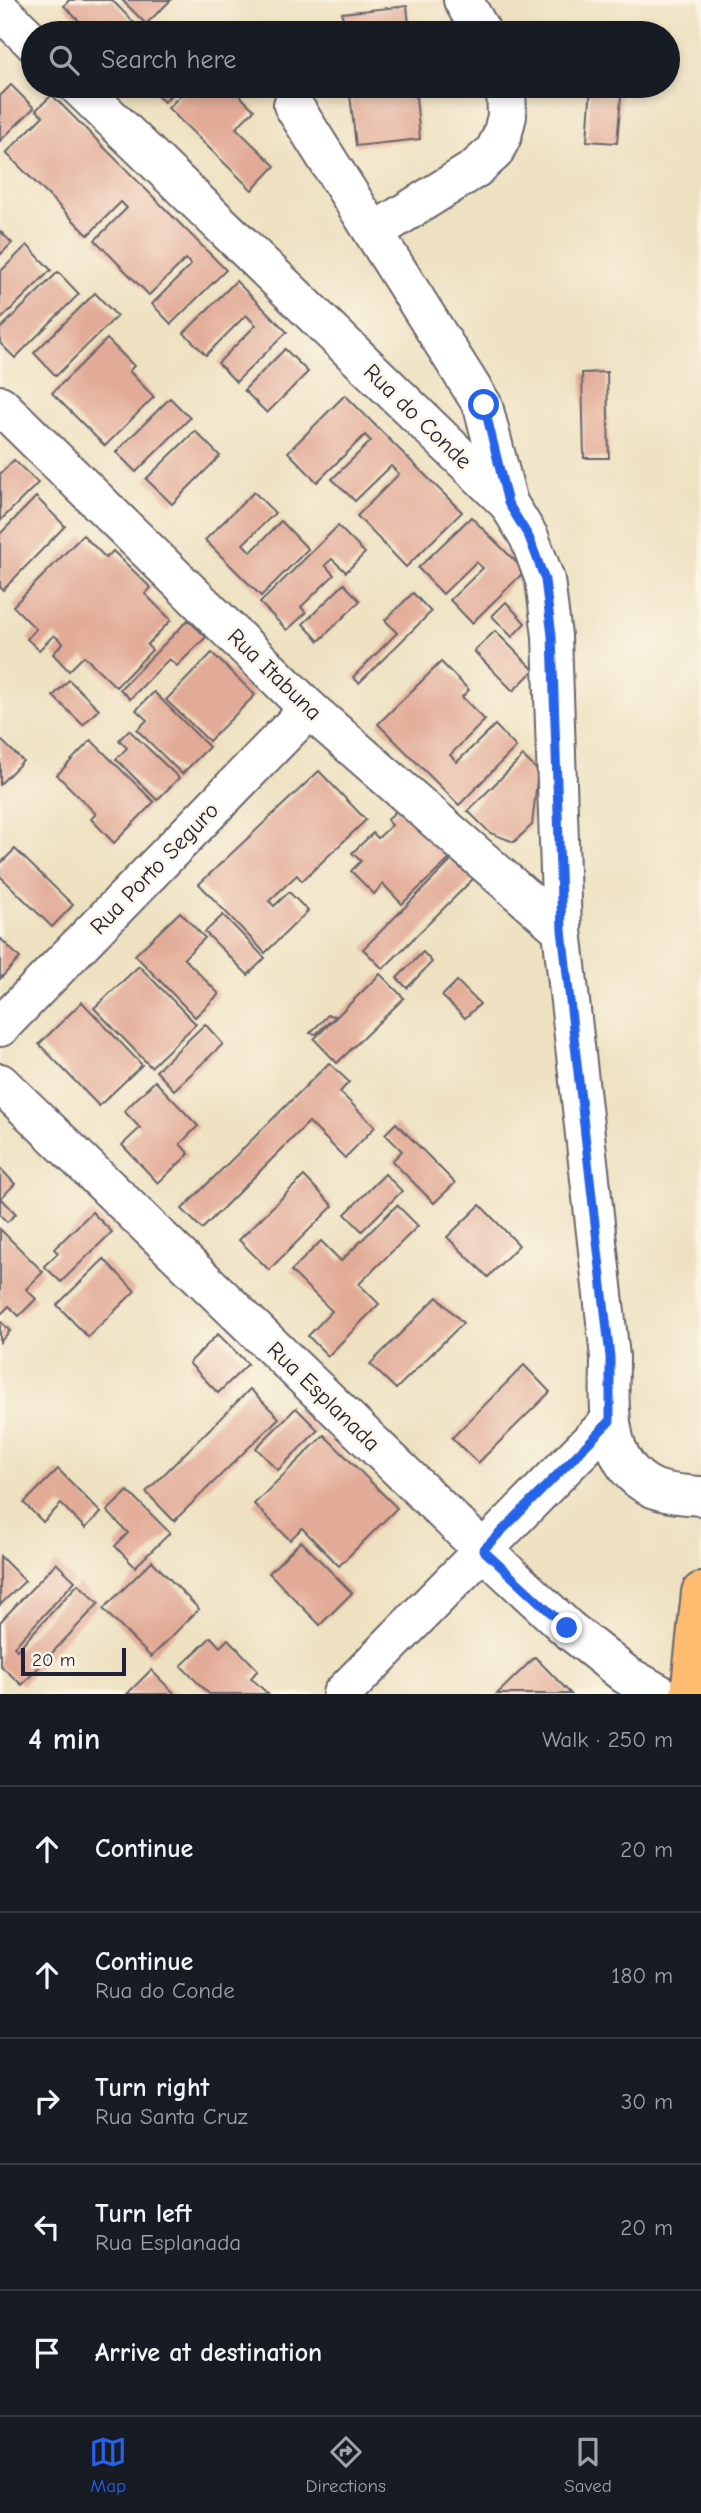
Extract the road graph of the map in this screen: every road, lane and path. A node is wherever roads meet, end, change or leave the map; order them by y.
1 (463, 0) edge
2 (4, 8) edge
3 (475, 21) edge
4 (21, 28) edge
5 (90, 98) edge
6 (506, 98) edge
7 (293, 105) dead end
8 (374, 232) junction
9 (0, 405) edge
10 (508, 503) junction
11 (309, 709) junction
12 (562, 930) junction
13 (0, 1027) edge
14 (0, 1083) edge
15 (610, 1421) junction
16 (701, 1496) edge
17 (483, 1550) junction
18 (701, 1592) edge
19 (342, 1694) edge
20 (660, 1694) edge
21 (690, 1694) edge

1 - 3 street
2 - 4 street
5 - 10 street, Rua do Conde
6 - 8 street
7 - 8 street
8 - 10 street
9 - 11 street, Rua Itabuna
10 - 12 street, Rua do Conde
11 - 12 street, Rua Itabuna
11 - 13 street, Rua Porto Seguro
12 - 15 street, Rua do Conde
14 - 17 street, Rua Esplanada
15 - 16 street, Rua do Conde
15 - 17 street
17 - 19 street
17 - 20 street, Rua Esplanada
18 - 21 highway

